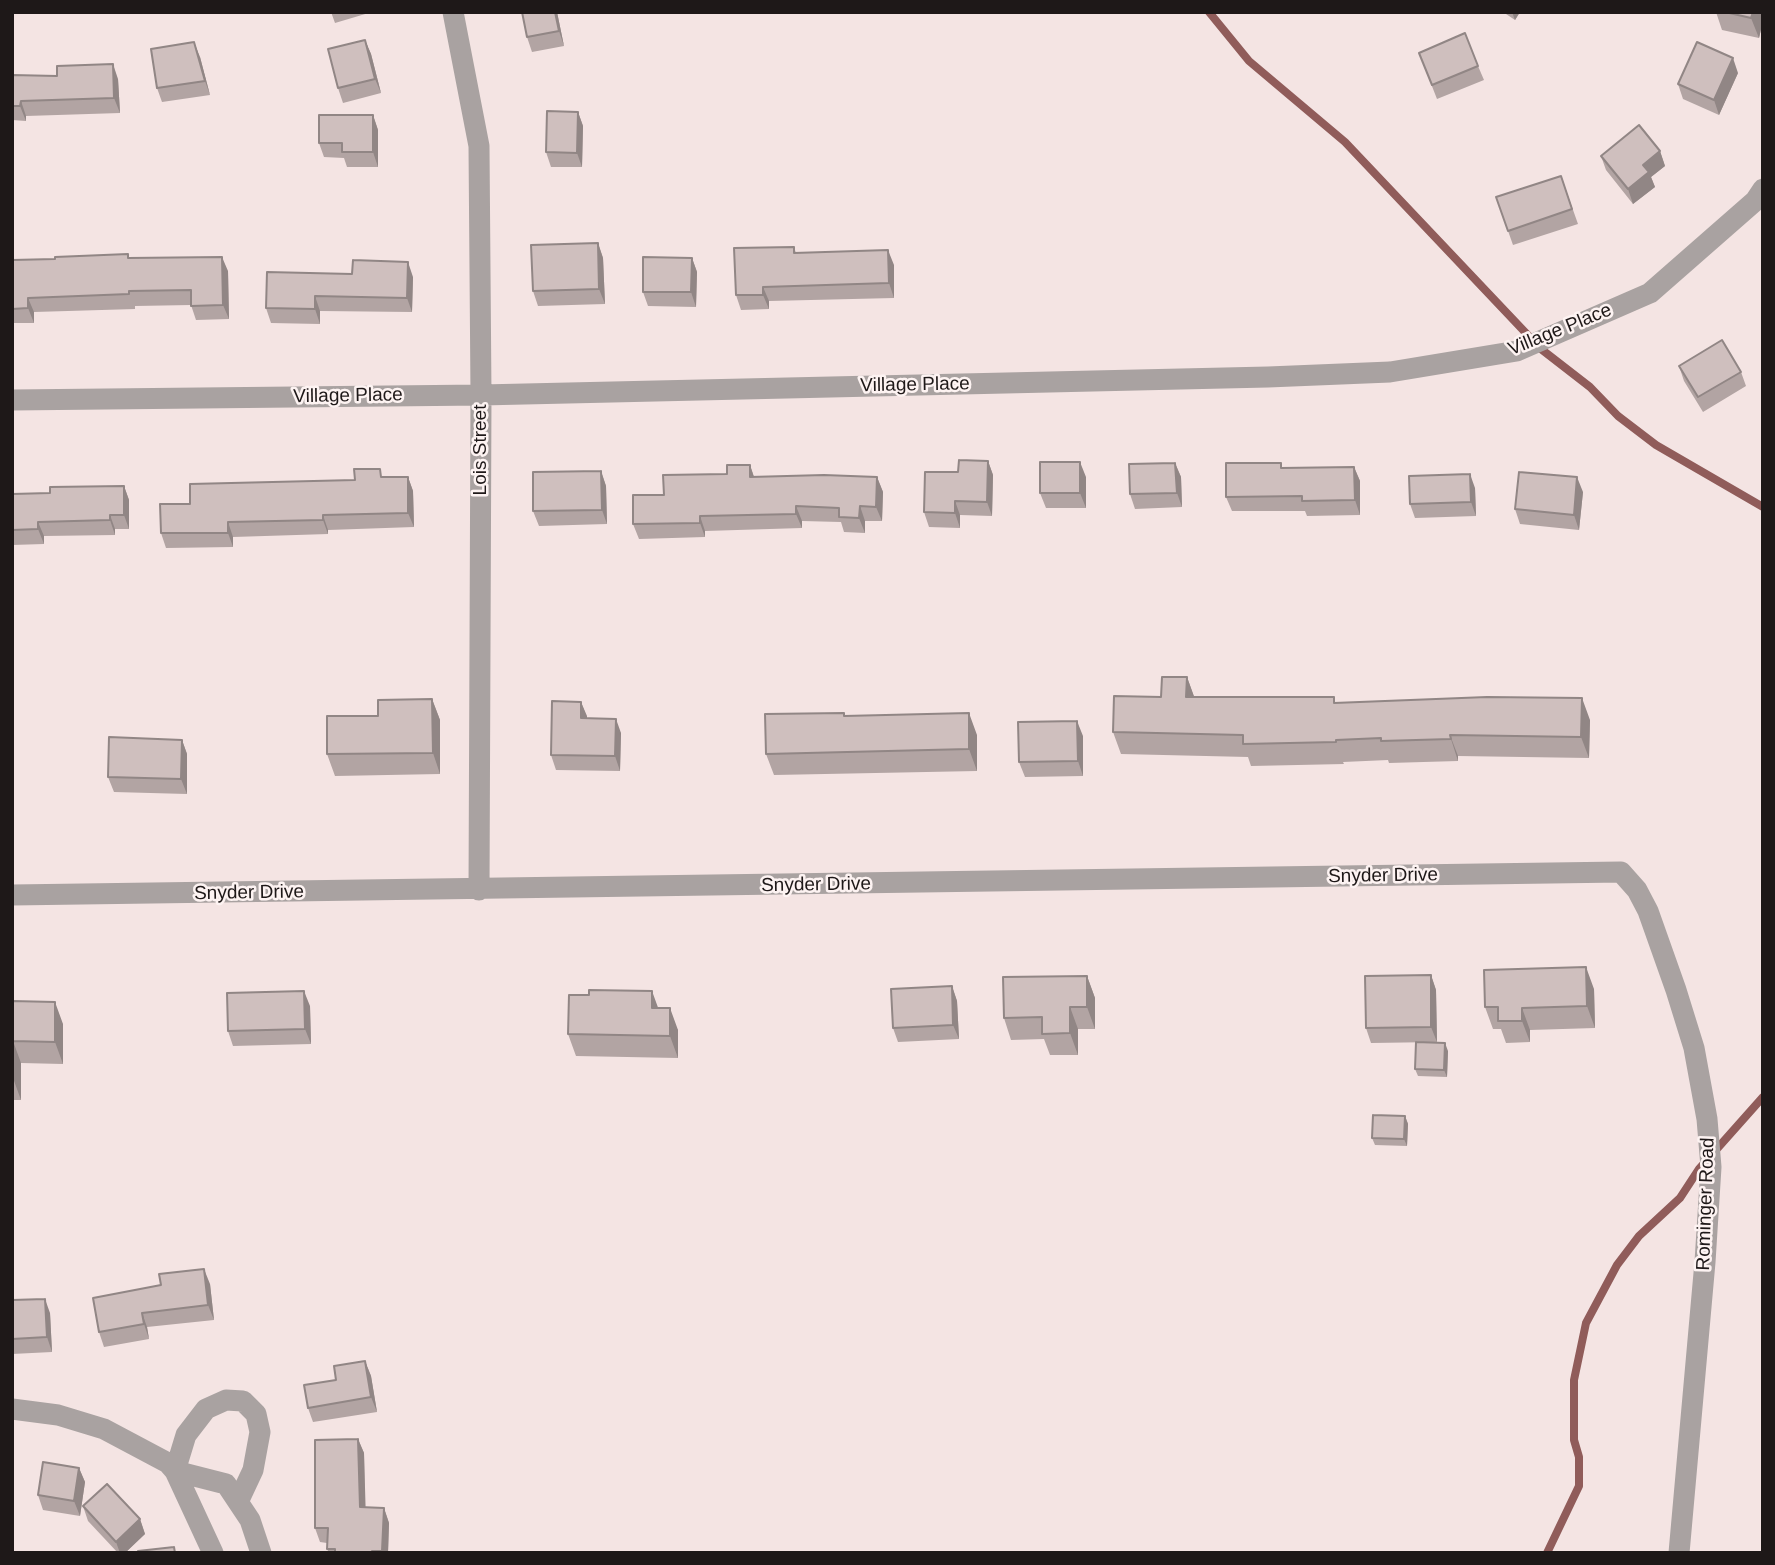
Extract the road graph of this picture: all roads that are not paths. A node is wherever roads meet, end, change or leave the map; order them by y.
1 (453, 12) edge
2 (1763, 189) edge
3 (481, 395) junction
4 (12, 400) edge
5 (1620, 872) joint
6 (479, 890) junction
7 (12, 895) edge
8 (12, 1409) edge
9 (175, 1471) junction
10 (238, 1502) junction
11 (213, 1553) edge
12 (261, 1553) edge
13 (1679, 1553) edge

1 - 3 street, Lois Street
2 - 3 street, Village Place
3 - 4 street, Village Place
3 - 6 street, Lois Street
5 - 6 street, Snyder Drive
5 - 13 street, Rominger Road
6 - 7 street, Snyder Drive
8 - 9 street
9 - 10 street
9 - 10 street
9 - 11 street
10 - 12 street

